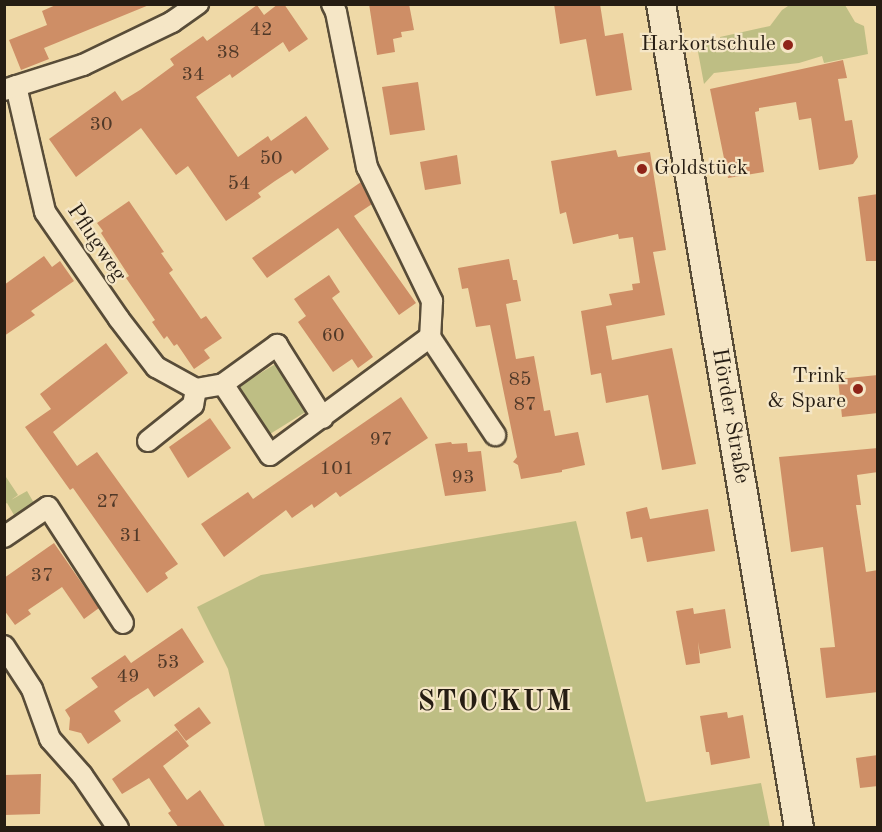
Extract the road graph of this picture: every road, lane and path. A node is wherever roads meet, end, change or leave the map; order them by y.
1 (198, 4) edge
2 (332, 4) edge
3 (661, 4) edge
4 (10, 88) edge
5 (430, 337) junction
6 (223, 384) junction
7 (196, 389) junction
8 (323, 417) junction
9 (495, 435) dead end
10 (148, 441) dead end
11 (4, 537) edge
12 (123, 623) dead end
13 (4, 646) edge
14 (118, 828) edge
15 (800, 828) edge

1 - 4 street, Pflugweg
2 - 5 street
3 - 15 main road, Hörder Straße
4 - 7 street, Pflugweg
5 - 8 street
5 - 9 street
6 - 7 street
6 - 8 street
6 - 8 street
7 - 10 street
11 - 12 street
13 - 14 street

